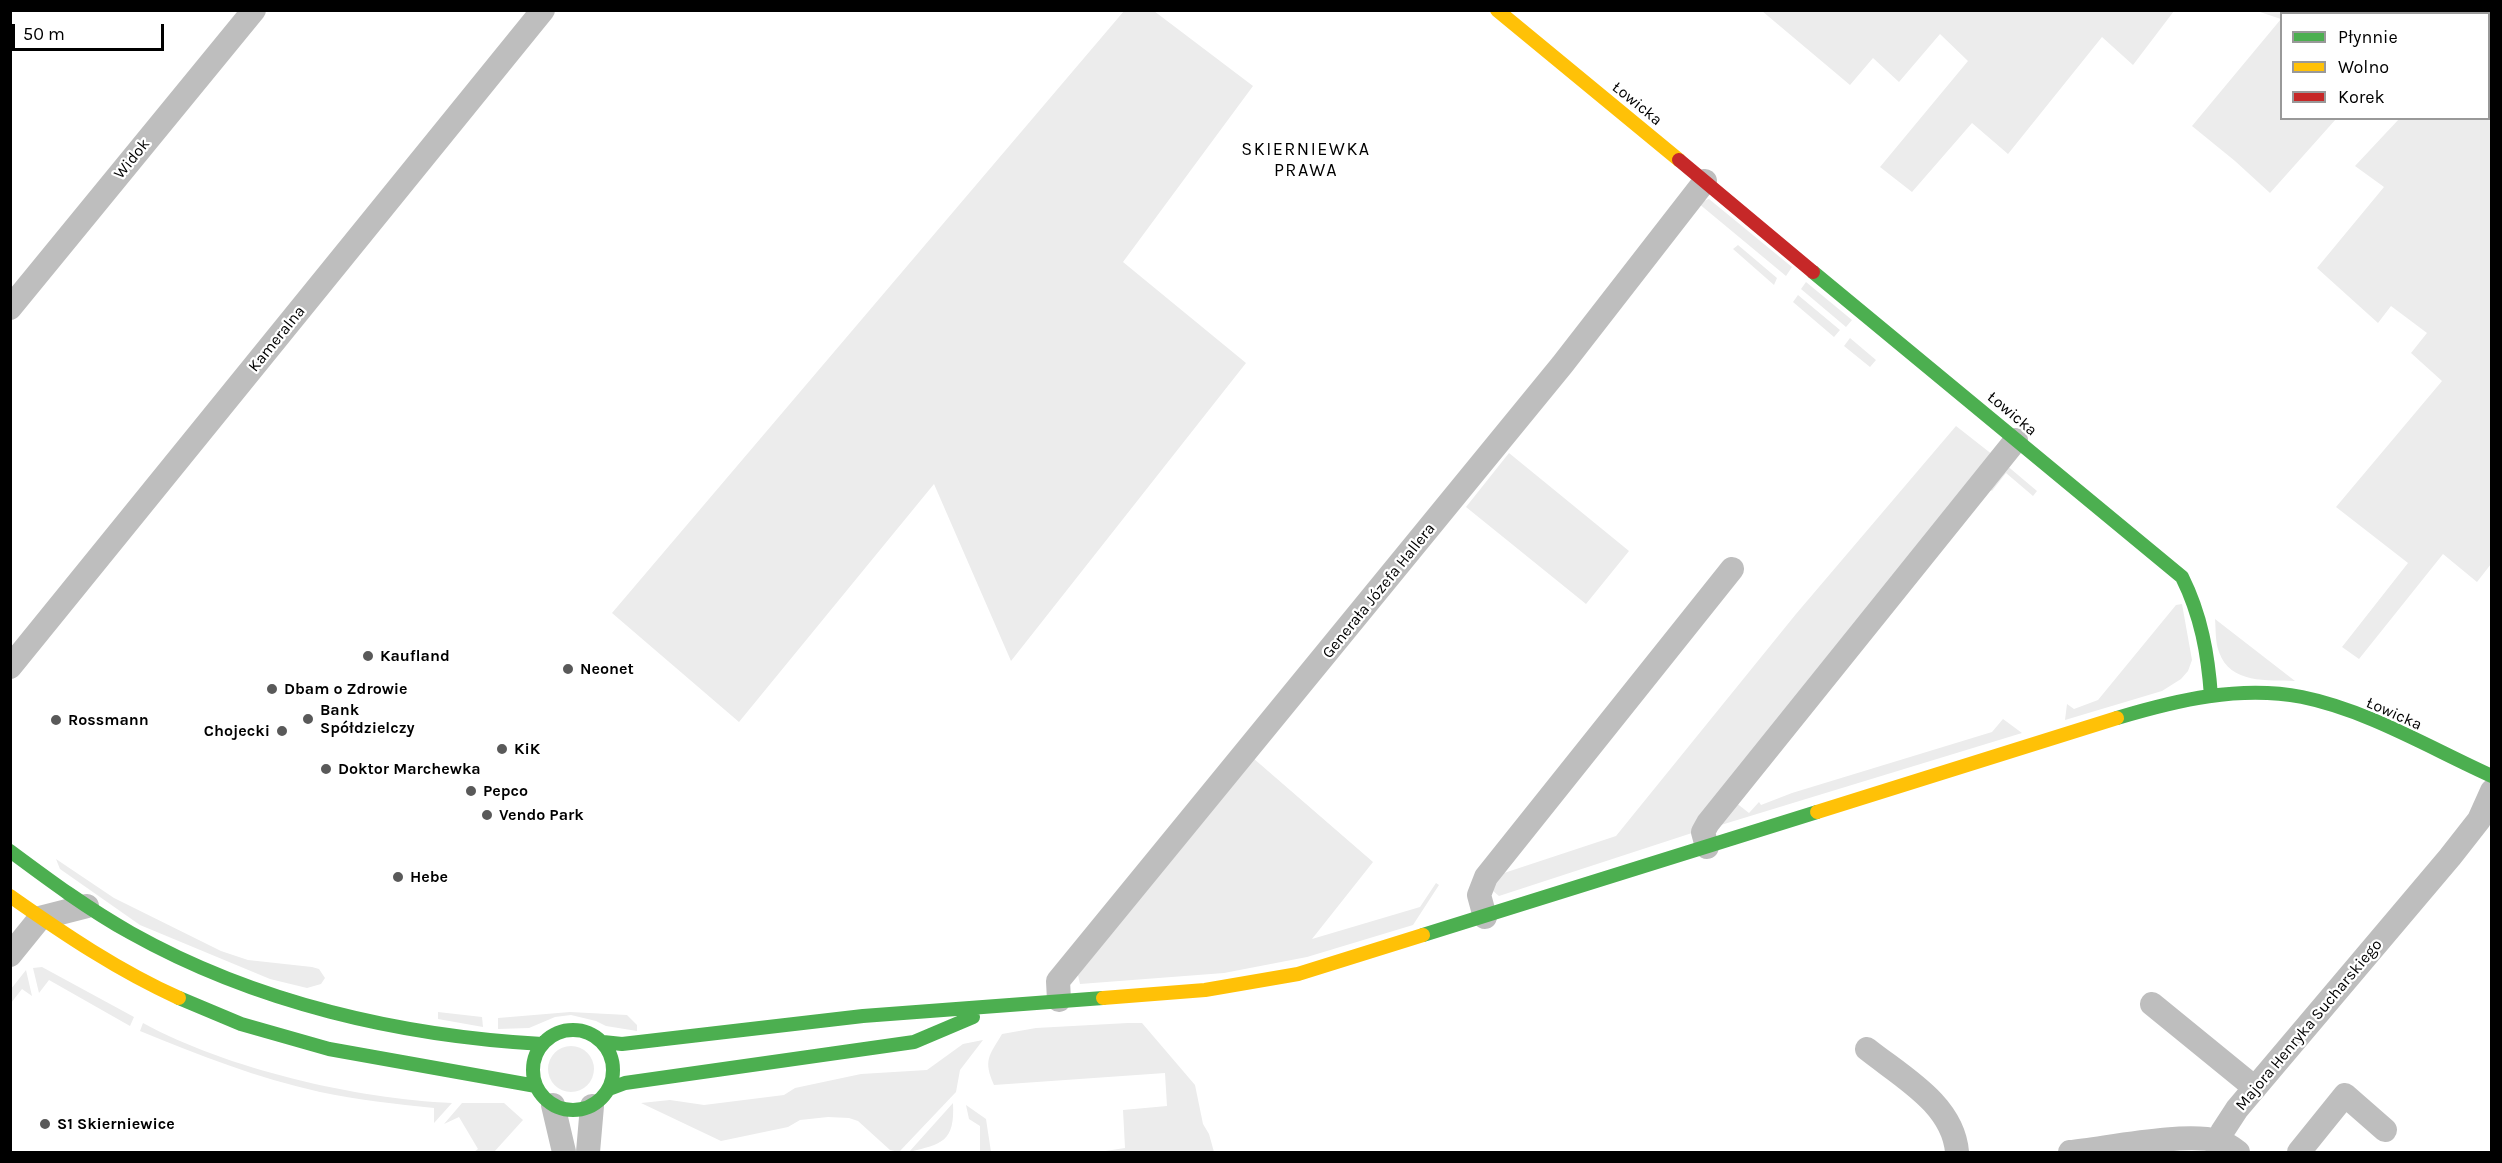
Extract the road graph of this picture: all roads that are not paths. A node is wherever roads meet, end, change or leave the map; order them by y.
1 (254, 10) edge
2 (543, 10) edge
3 (1497, 10) edge
4 (1706, 181) junction
5 (10, 308) edge
6 (2016, 440) junction
7 (1732, 569) dead end
8 (10, 668) edge
9 (2211, 696) junction
10 (2492, 776) edge
11 (2492, 791) edge
12 (1707, 847) junction
13 (10, 851) edge
14 (10, 896) edge
15 (87, 906) junction
16 (1485, 917) junction
17 (40, 918) junction
18 (10, 955) edge
19 (1059, 1000) junction
20 (2152, 1004) dead end
21 (997, 1007) junction
22 (603, 1042) junction
23 (542, 1044) junction
24 (1867, 1049) dead end
25 (536, 1086) junction
26 (2255, 1088) junction
27 (601, 1097) junction
28 (553, 1105) junction
29 (2385, 1130) dead end
30 (2229, 1147) edge
31 (564, 1152) edge
32 (588, 1152) edge
33 (1957, 1152) edge
34 (2070, 1152) edge
35 (2299, 1152) edge

1 - 5 street, Widok
2 - 8 street, Kameralna
3 - 4 main road, Łowicka
4 - 6 main road, Łowicka
4 - 19 street, Generała Józefa Hallera
6 - 9 main road, Łowicka
6 - 12 street
7 - 16 street
9 - 10 main road, Łowicka
9 - 12 main road
11 - 26 street, Majora Henryka Sucharskiego
12 - 16 main road
13 - 15 main road
14 - 17 main road
15 - 17 street
15 - 23 main road
16 - 19 main road
17 - 18 street
17 - 25 main road
19 - 21 main road
20 - 26 street
21 - 22 main road
21 - 27 main road
22 - 23 main road
22 - 27 main road
23 - 25 main road
24 - 33 street
25 - 28 main road
26 - 30 street, Majora Henryka Sucharskiego
27 - 28 main road
27 - 32 street
28 - 31 street
29 - 35 street
30 - 34 street, Majora Henryka Sucharskiego

